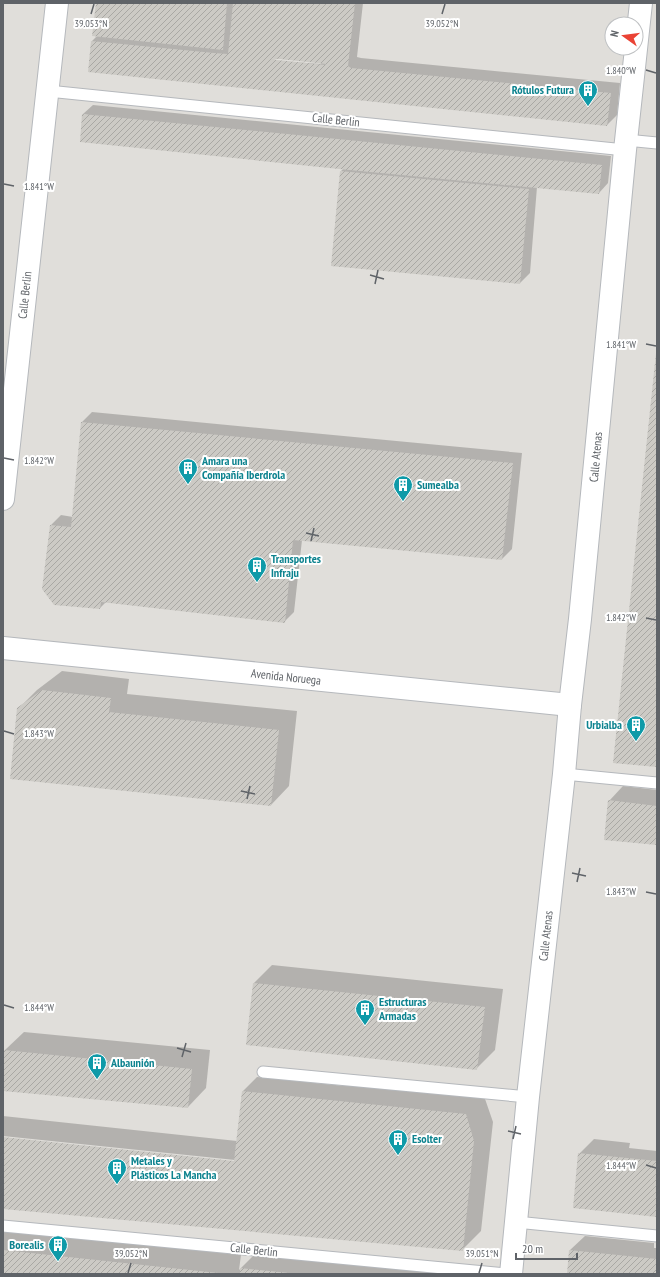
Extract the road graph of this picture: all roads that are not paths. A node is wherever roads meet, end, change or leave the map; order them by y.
1 (57, 3) edge
2 (641, 3) edge
3 (48, 91) junction
4 (657, 143) edge
5 (626, 145) junction
6 (10, 367) edge
7 (3, 499) edge
8 (3, 648) edge
9 (570, 706) junction
10 (564, 774) junction
11 (657, 783) edge
12 (263, 1072) dead end
13 (528, 1097) junction
14 (516, 1222) junction
15 (3, 1226) edge
16 (657, 1236) edge
17 (506, 1274) edge
18 (511, 1274) edge

1 - 3 street, Calle Berlin
2 - 5 street, Calle Atenas
3 - 5 lane, Calle Berlin
3 - 6 street, Calle Berlin
4 - 5 lane
5 - 9 street, Calle Atenas
6 - 7 street, Calle Berlin
8 - 9 street, Avenida Noruega
9 - 10 street, Calle Atenas
10 - 11 lane
10 - 13 street, Calle Atenas
12 - 13 lane
13 - 14 street, Calle Atenas
14 - 16 lane
14 - 18 street, Calle Atenas
15 - 17 lane, Calle Berlin

